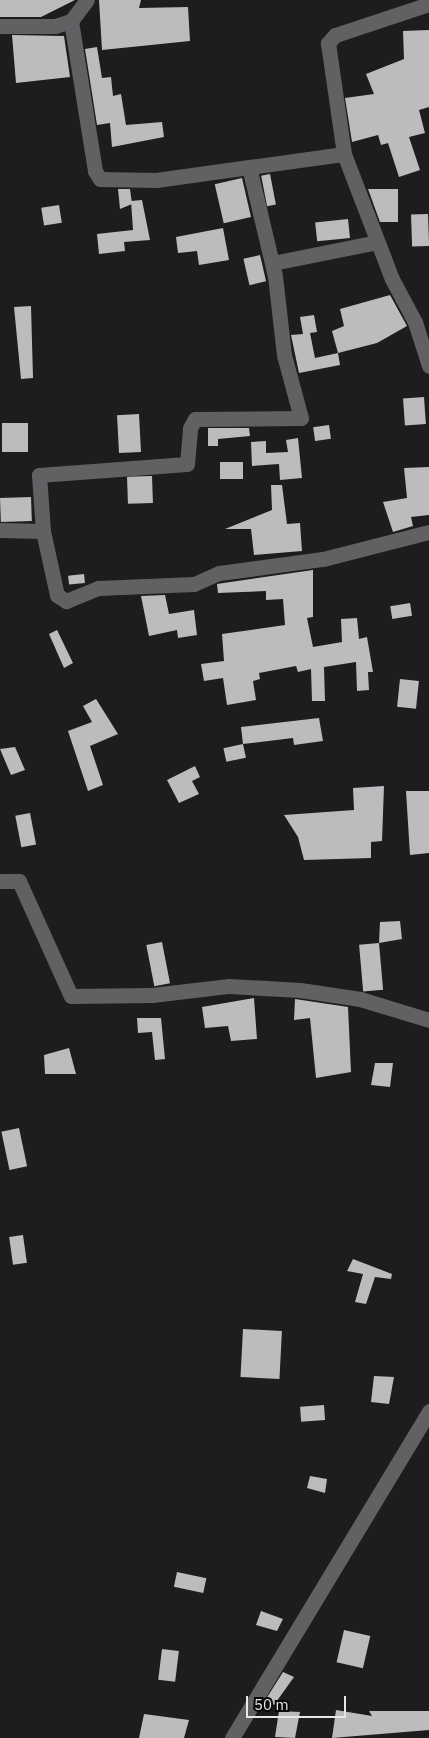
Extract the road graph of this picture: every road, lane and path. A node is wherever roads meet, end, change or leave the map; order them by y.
1 (87, 0) edge
2 (429, 4) edge
3 (71, 21) junction
4 (0, 26) edge
5 (344, 154) junction
6 (249, 167) junction
7 (376, 242) junction
8 (273, 263) junction
9 (429, 366) edge
10 (0, 530) edge
11 (44, 531) junction
12 (429, 532) edge
13 (0, 881) edge
14 (429, 1020) edge
15 (429, 1412) edge
16 (232, 1738) edge

1 - 3 street
2 - 5 street
3 - 4 street
3 - 6 street
5 - 6 street
5 - 7 street
6 - 8 street
7 - 8 street
7 - 9 street
8 - 11 street
10 - 11 street
11 - 12 street
13 - 14 street
15 - 16 street

